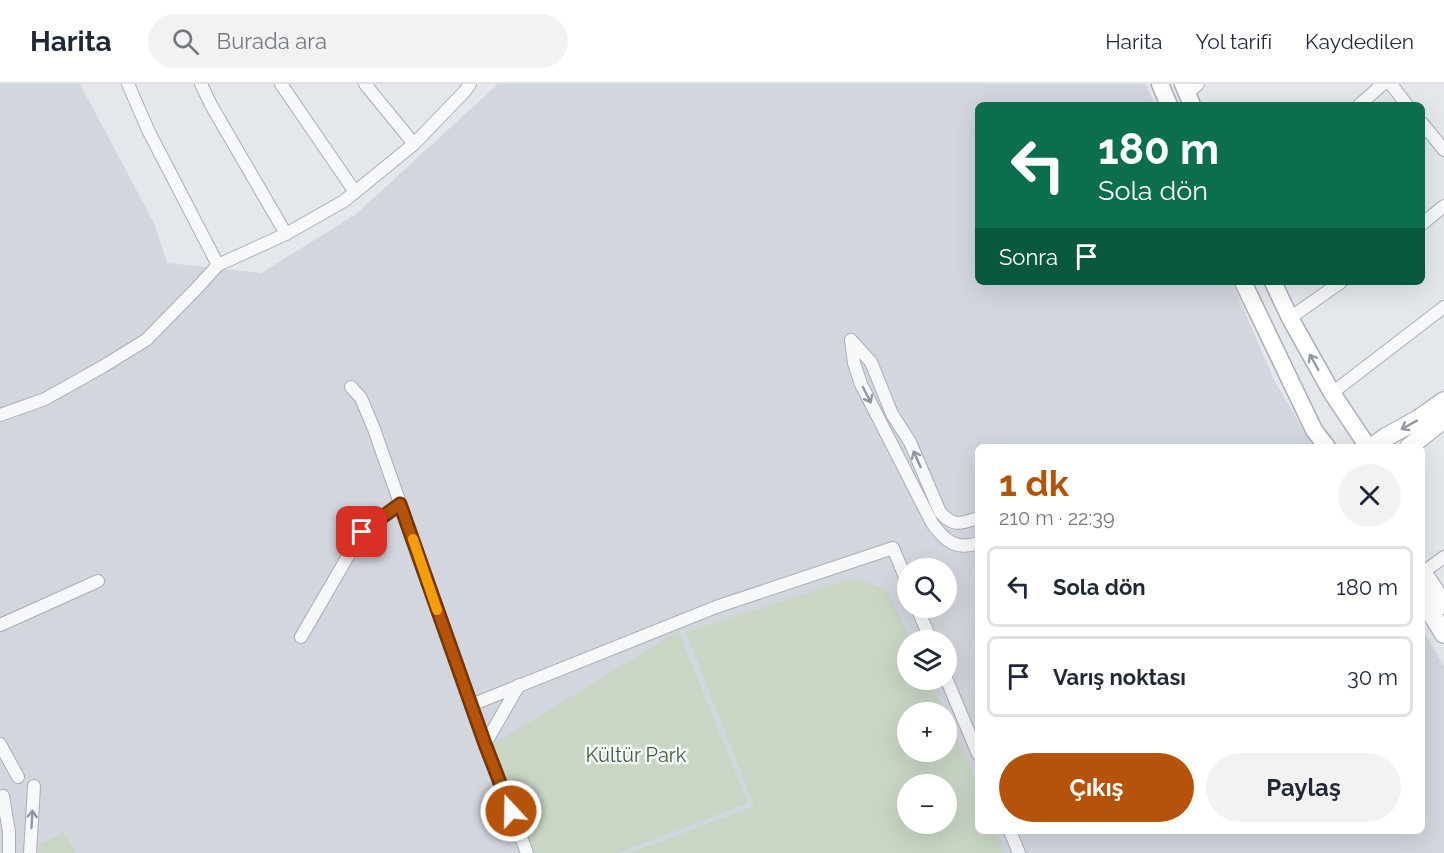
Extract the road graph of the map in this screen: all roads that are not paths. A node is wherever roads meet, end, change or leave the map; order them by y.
1 (128, 84) edge
2 (201, 84) edge
3 (281, 84) edge
4 (365, 84) edge
5 (470, 84) edge
6 (1160, 84) edge
7 (1383, 84) edge
8 (1390, 84) edge
9 (1168, 102) edge
10 (1362, 102) edge
11 (1405, 102) edge
12 (1425, 127) edge
13 (414, 144) junction
14 (1444, 150) edge
15 (355, 192) junction
16 (1444, 206) edge
17 (1425, 222) edge
18 (286, 234) junction
19 (218, 265) junction
20 (1244, 285) edge
21 (1274, 285) edge
22 (1337, 285) edge
23 (1444, 307) edge
24 (1290, 318) junction
25 (351, 387) dead end
26 (1332, 393) junction
27 (1444, 401) edge
28 (0, 415) edge
29 (1444, 419) edge
30 (1325, 444) edge
31 (1368, 444) edge
32 (1375, 444) edge
33 (1413, 444) edge
34 (400, 504) junction
35 (975, 519) edge
36 (947, 520) junction
37 (936, 529) junction
38 (975, 544) edge
39 (1444, 557) edge
40 (897, 558) edge
41 (1425, 570) edge
42 (1425, 576) edge
43 (98, 580) dead end
44 (1425, 603) edge
45 (1444, 605) edge
46 (0, 625) edge
47 (1444, 634) edge
48 (301, 637) dead end
49 (519, 685) junction
50 (951, 690) edge
51 (471, 705) junction
52 (0, 744) edge
53 (485, 744) junction
54 (975, 747) edge
55 (18, 777) dead end
56 (34, 786) dead end
57 (3, 796) dead end
58 (1011, 834) edge
59 (9, 853) edge
60 (30, 853) edge
61 (527, 853) edge
62 (1019, 853) edge

1 - 19 street
2 - 18 street
3 - 15 street
4 - 13 street
5 - 13 street
6 - 9 main road
7 - 10 street
8 - 11 street
12 - 14 street
13 - 15 street
15 - 18 street
16 - 17 street
18 - 19 street
19 - 28 street
20 - 30 main road
21 - 24 main road
22 - 24 street
23 - 26 street
26 -> 24 main road
25 - 34 street
26 - 31 main road
27 -> 32 main road
29 - 33 main road
34 - 48 street
34 - 51 street
35 - 36 street
36 - 37 street
36 -> 37 street
37 - 38 street
39 - 41 street
40 - 49 street
42 - 45 main road
43 - 46 street
44 - 47 main road
49 - 51 street
49 - 53 street
50 - 54 street
51 - 53 street
52 - 55 street
53 - 61 street
60 -> 56 street
57 - 59 street
58 - 62 street

